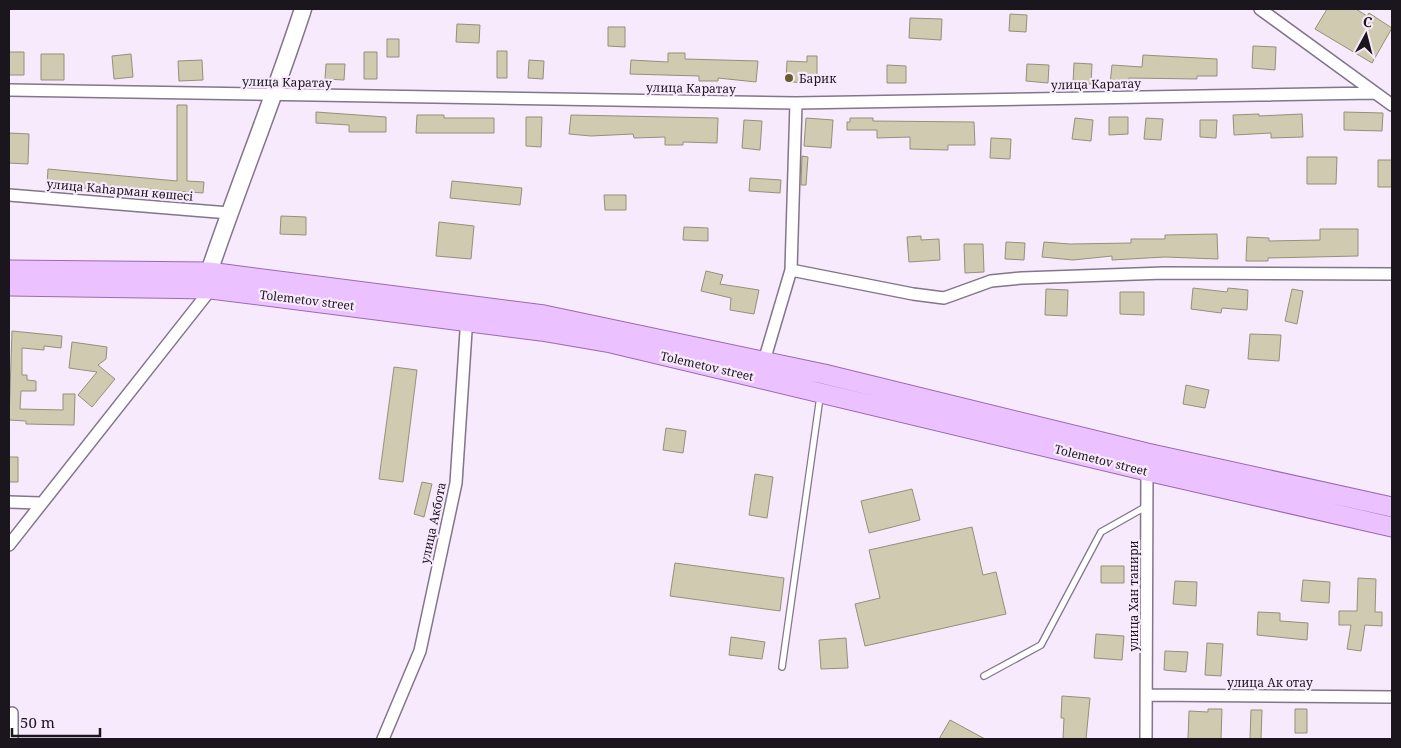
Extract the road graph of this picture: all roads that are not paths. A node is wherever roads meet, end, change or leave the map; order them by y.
1 (303, 9) edge
2 (1260, 9) edge
3 (9, 90) edge
4 (1374, 93) junction
5 (274, 96) junction
6 (796, 103) junction
7 (1392, 105) edge
8 (9, 195) edge
9 (229, 213) junction
10 (9, 270) edge
11 (791, 270) junction
12 (1392, 274) edge
13 (210, 281) junction
14 (9, 286) edge
15 (468, 312) junction
16 (764, 361) junction
17 (821, 392) junction
18 (1147, 462) junction
19 (9, 502) edge
20 (40, 503) junction
21 (1147, 506) junction
22 (1392, 507) edge
23 (1392, 527) edge
24 (9, 545) edge
25 (782, 667) dead end
26 (984, 676) dead end
27 (1147, 695) junction
28 (1392, 696) edge
29 (12, 712) dead end
30 (12, 739) edge
31 (383, 739) edge
32 (1146, 739) edge

1 - 5 street
2 - 4 street
3 - 5 street, улица Каратау
4 - 6 street, улица Каратау
4 - 7 street
5 - 6 street, улица Каратау
5 - 9 street
6 - 11 street
8 - 9 street, улица Каһарман көшесі
9 - 13 street
10 - 13 main road, Tolemetov street
11 - 12 street
11 - 16 street
13 - 14 main road, Tolemetov street
13 - 15 main road, Tolemetov street
13 - 20 street
15 - 16 main road, Tolemetov street
15 - 17 main road, Tolemetov street
15 - 31 street, улица Акбота
16 - 18 main road, Tolemetov street
17 - 18 main road, Tolemetov street
17 - 25 lane
18 - 21 street, улица Хан танири
18 - 22 main road, Tolemetov street
18 - 23 main road, Tolemetov street
19 - 20 street
20 - 24 street
21 - 26 lane
21 - 27 street, улица Хан танири
27 - 28 street, улица Ак отау
27 - 32 street, улица Хан танири
29 - 30 street

